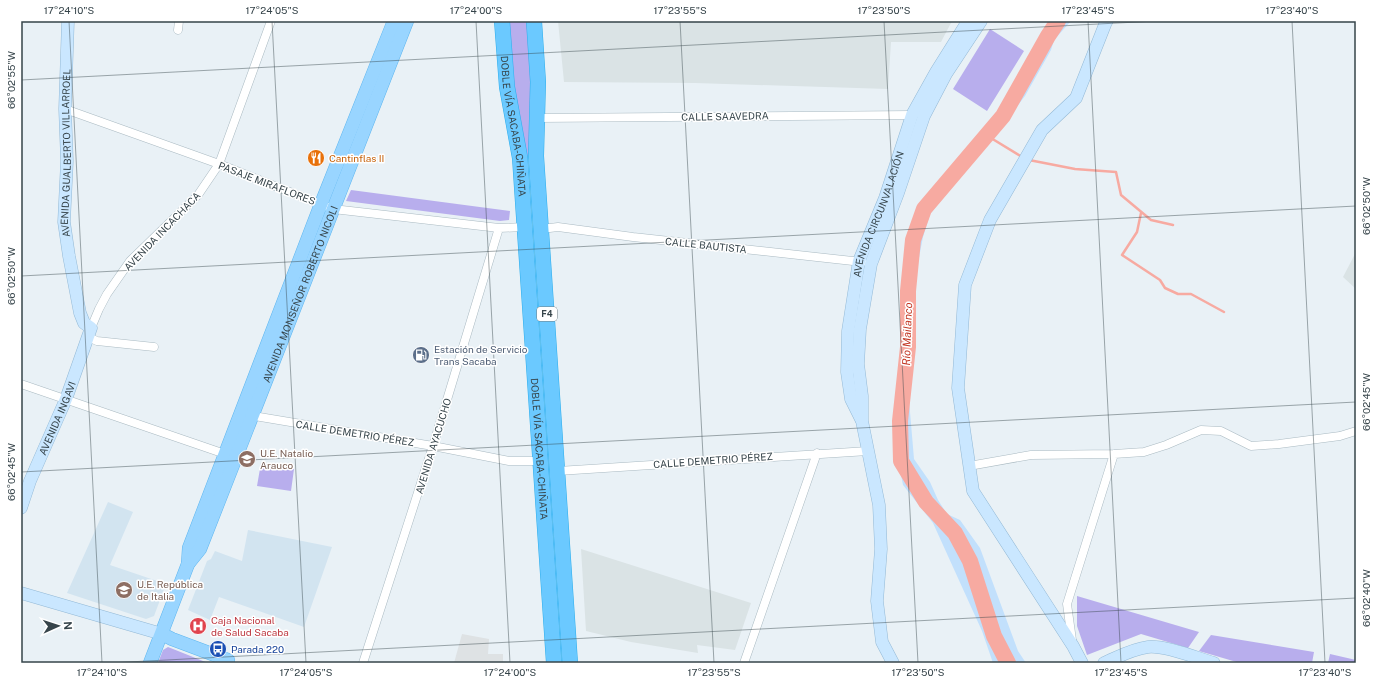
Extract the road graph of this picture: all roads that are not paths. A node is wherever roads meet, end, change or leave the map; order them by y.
1 (68, 21) edge
2 (271, 21) edge
3 (394, 21) edge
4 (407, 21) edge
5 (502, 21) edge
6 (534, 21) edge
7 (1107, 21) edge
8 (975, 22) edge
9 (65, 109) junction
10 (912, 114) junction
11 (538, 118) junction
12 (219, 164) junction
13 (327, 206) junction
14 (524, 227) junction
15 (499, 228) junction
16 (541, 229) junction
17 (859, 261) junction
18 (871, 264) junction
19 (89, 333) junction
20 (154, 347) dead end
21 (21, 384) edge
22 (66, 399) junction
23 (246, 415) junction
24 (862, 421) junction
25 (1356, 431) edge
26 (434, 446) junction
27 (868, 451) junction
28 (817, 454) junction
29 (1114, 454) junction
30 (230, 456) junction
31 (541, 461) junction
32 (969, 466) junction
33 (558, 471) junction
34 (21, 508) edge
35 (21, 593) edge
36 (162, 634) junction
37 (1073, 646) junction
38 (231, 662) edge
39 (150, 663) edge
40 (363, 663) edge
41 (554, 663) edge
42 (570, 663) edge
43 (744, 663) edge
44 (893, 663) edge
45 (1082, 663) edge
46 (1104, 663) edge
47 (1214, 663) edge

1 - 9 main road, AVENIDA GUALBERTO VILLARROEL
2 - 12 street, AVENIDA INCACHACA
3 - 13 main road, AVENIDA MONSEÑOR ROBERTO NICOLI
4 - 13 main road, AVENIDA MONSEÑOR ROBERTO NICOLI
5 - 14 highway, DOBLE VÍA SACABA-CHIÑATA / F4
6 - 11 highway, DOBLE VÍA SACABA-CHIÑATA / F4
7 - 32 main road
8 - 10 main road, AVENIDA CIRCUNVALACIÓN
8 - 18 main road, AVENIDA CIRCUNVALACIÓN
9 - 12 street, PASAJE MIRAFLORES
9 - 19 main road, AVENIDA GUALBERTO VILLARROEL
10 - 11 street, CALLE SAAVEDRA
10 - 17 main road, AVENIDA CIRCUNVALACIÓN
11 - 16 highway, DOBLE VÍA SACABA-CHIÑATA / F4
12 - 13 street, PASAJE MIRAFLORES
12 - 19 street, AVENIDA INCACHACA
13 - 15 street, PASAJE MIRAFLORES
13 - 23 main road, AVENIDA MONSEÑOR ROBERTO NICOLI
14 - 15 street, PASAJE MIRAFLORES
14 - 31 highway, DOBLE VÍA SACABA-CHIÑATA / F4
15 - 26 street, AVENIDA AYACUCHO
16 - 17 street, CALLE BAUTISTA
16 - 33 highway, DOBLE VÍA SACABA-CHIÑATA / F4
17 - 18 street, CALLE BAUTISTA
17 - 24 main road, AVENIDA CIRCUNVALACIÓN
18 - 24 main road, AVENIDA CIRCUNVALACIÓN
19 - 20 street
19 - 22 main road, AVENIDA INGAVI
21 - 22 street
22 - 30 street
22 - 34 main road, AVENIDA INGAVI
23 - 26 street, CALLE DEMETRIO PÉREZ
23 - 30 main road, AVENIDA MONSEÑOR ROBERTO NICOLI
24 - 27 main road, AVENIDA CIRCUNVALACIÓN
25 - 29 street
26 - 31 street, CALLE DEMETRIO PÉREZ
26 - 40 street, AVENIDA AYACUCHO
27 - 28 street, CALLE DEMETRIO PÉREZ
27 - 44 main road, AVENIDA CIRCUNVALACIÓN
28 - 33 street, CALLE DEMETRIO PÉREZ
28 - 43 street
29 - 32 street
29 - 37 street
30 - 36 main road, AVENIDA MONSEÑOR ROBERTO NICOLI
31 - 41 highway, DOBLE VÍA SACABA-CHIÑATA / F4
32 - 37 main road
33 - 42 highway, DOBLE VÍA SACABA-CHIÑATA / F4
35 - 36 main road
36 - 38 main road
36 - 39 main road, AVENIDA MONSEÑOR ROBERTO NICOLI
37 - 45 main road
46 - 47 main road

